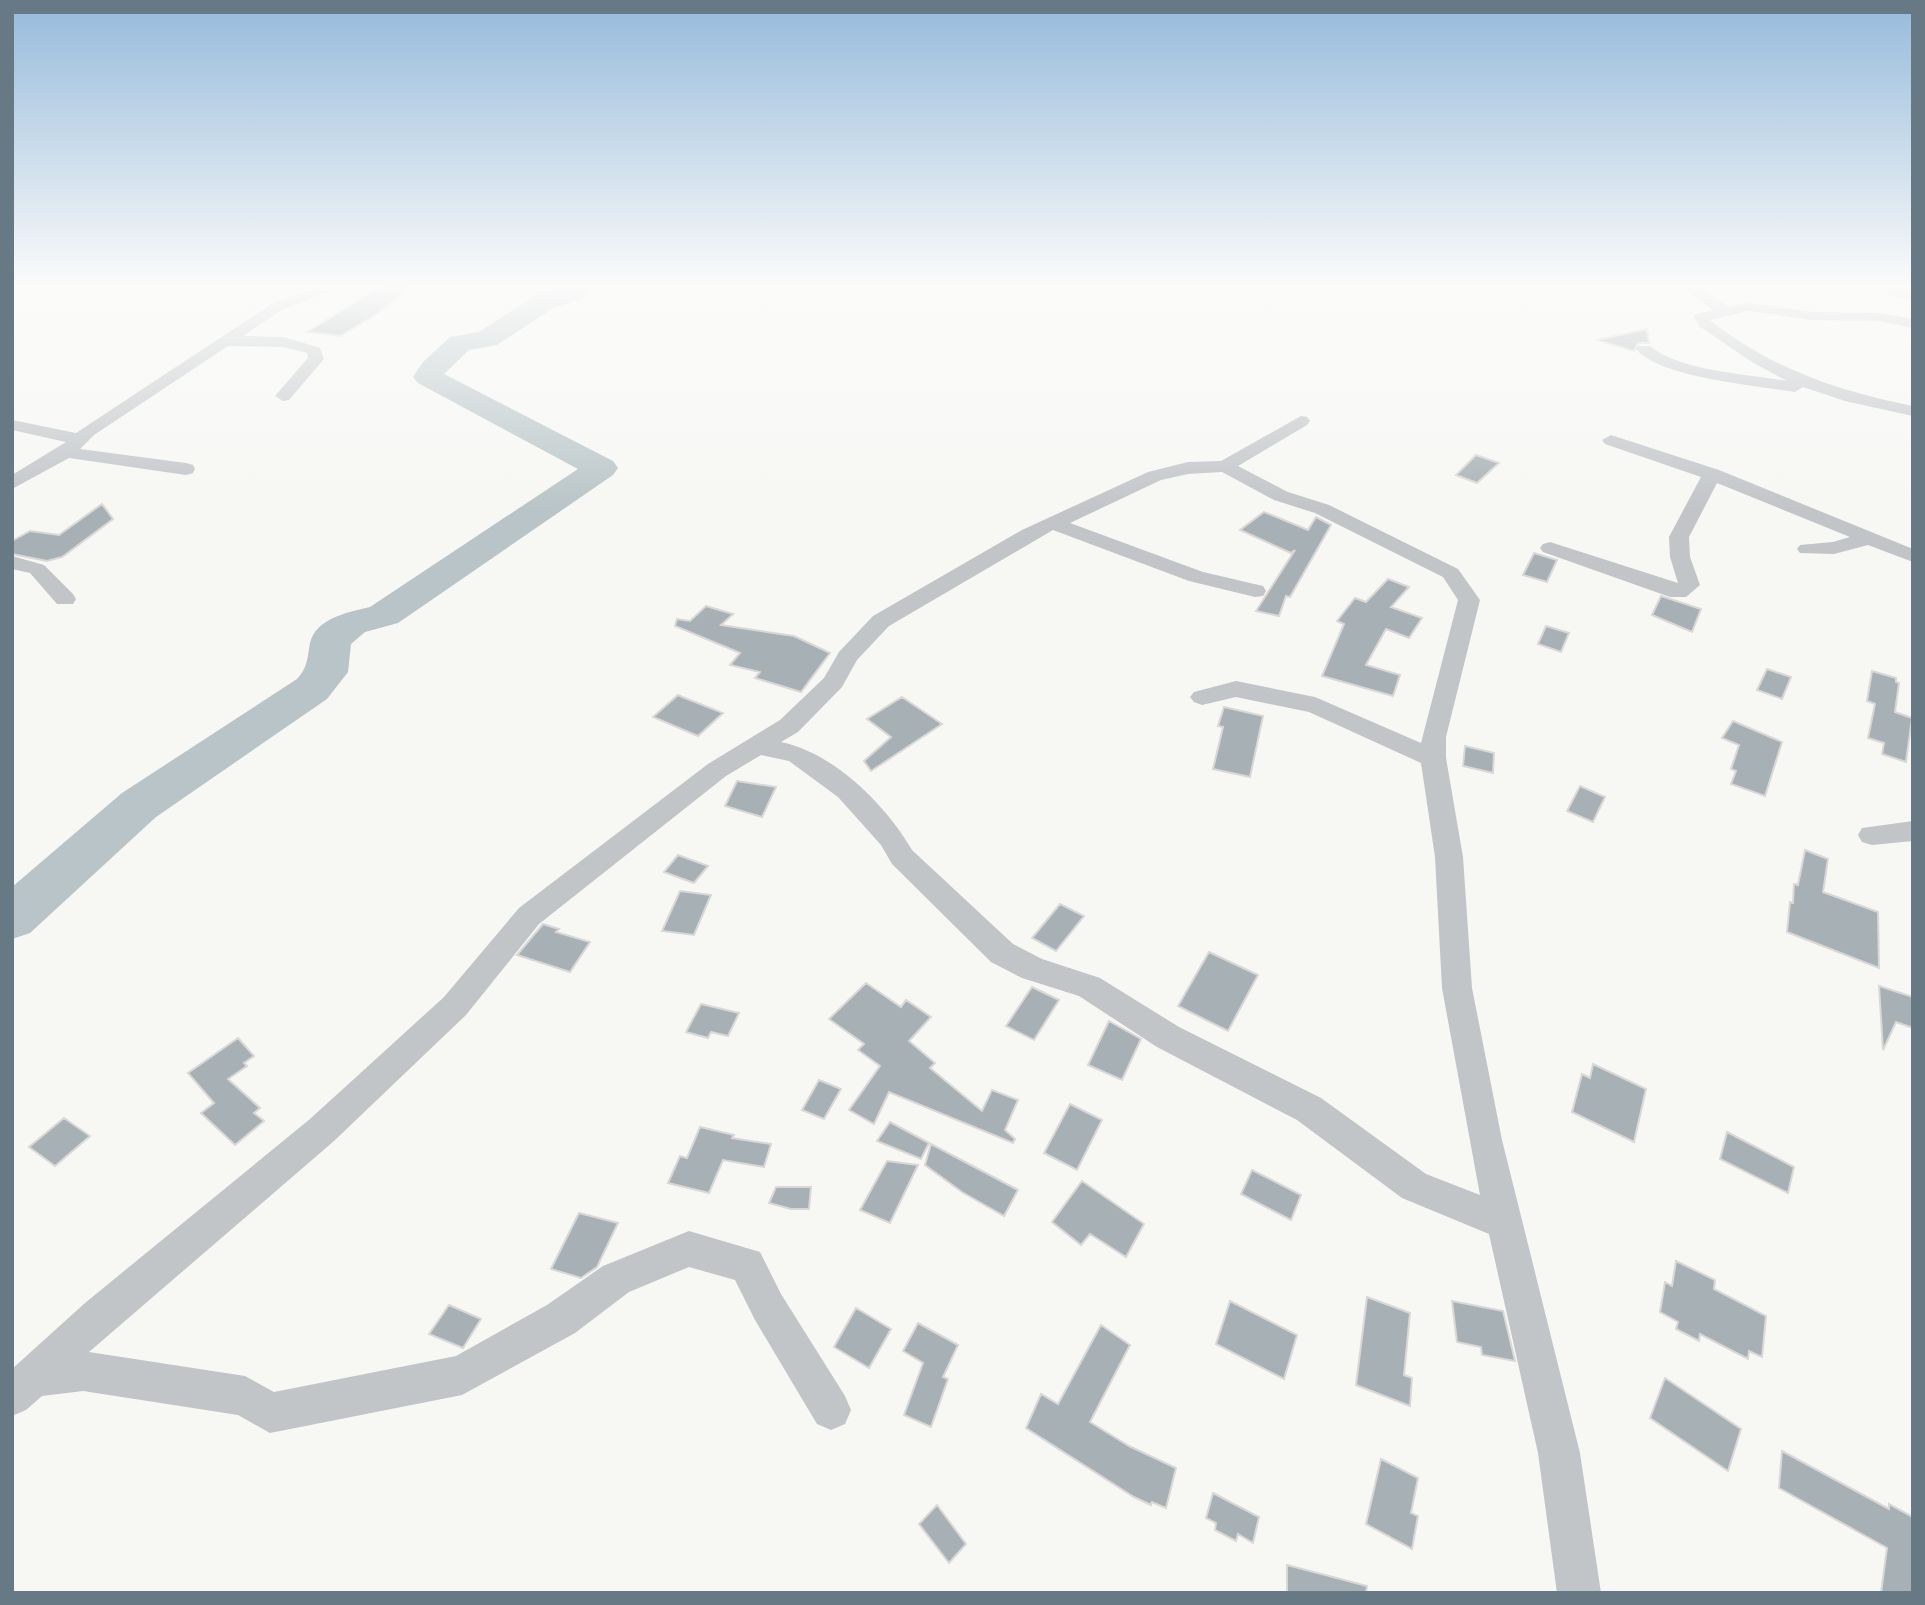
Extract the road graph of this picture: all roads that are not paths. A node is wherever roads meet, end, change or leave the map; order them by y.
1 (196, 361) edge
2 (315, 361) edge
3 (1666, 361) edge
4 (1763, 361) edge
5 (283, 396) dead end
6 (1886, 406) junction
7 (1913, 411) edge
8 (1301, 421) dead end
9 (12, 425) edge
10 (1611, 440) dead end
11 (73, 446) junction
12 (1225, 466) junction
13 (186, 470) dead end
14 (1712, 474) junction
15 (12, 484) edge
16 (1055, 524) junction
17 (1870, 538) junction
18 (1550, 548) dead end
19 (1807, 549) dead end
20 (1913, 556) edge
21 (12, 562) edge
22 (1255, 591) dead end
23 (65, 599) dead end
24 (1202, 697) dead end
25 (760, 746) junction
26 (1433, 758) junction
27 (1913, 831) edge
28 (1872, 835) dead end
29 (1503, 1223) junction
30 (23, 1387) edge
31 (831, 1410) dead end
32 (1579, 1593) edge

1 - 11 street
2 - 5 street
3 - 6 street
4 - 6 street
6 - 7 street
8 - 12 street
9 - 11 street
10 - 14 street
11 - 13 street
11 - 15 street
12 - 16 street
12 - 26 street
14 - 17 street
14 - 18 street
16 - 22 street
16 - 25 street
17 - 19 street
17 - 20 street
21 - 23 street
24 - 26 street
25 - 29 street
25 - 30 street
26 - 29 street
27 - 28 street
29 - 32 street
30 - 31 street

